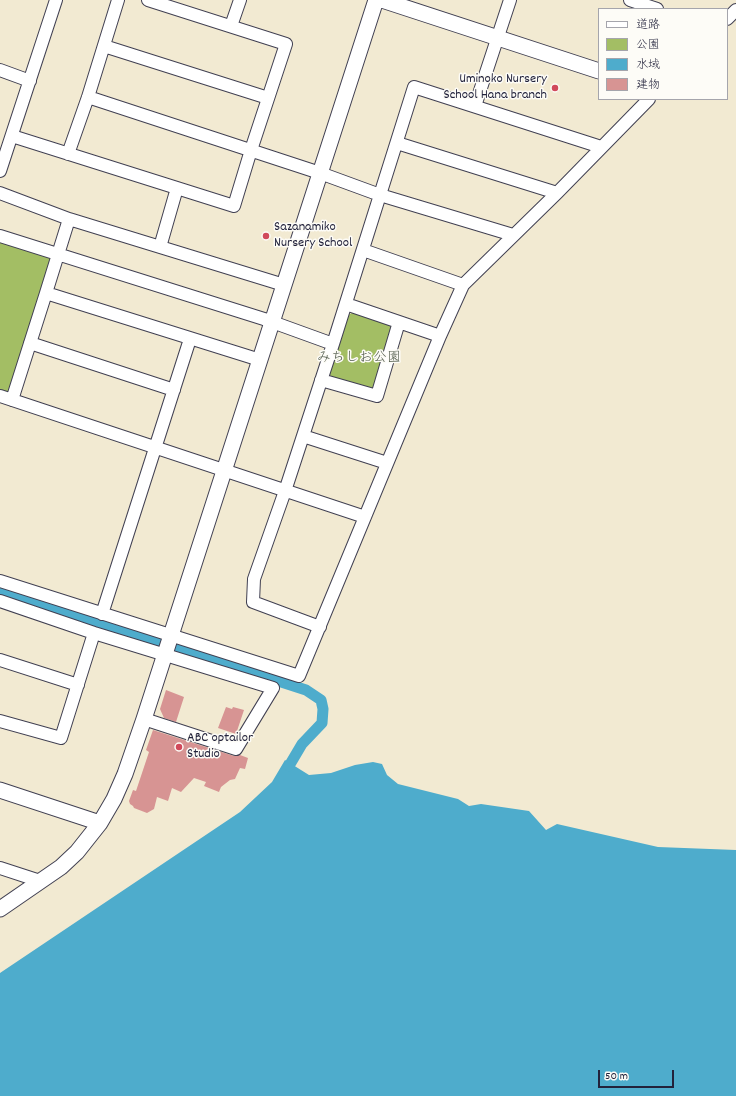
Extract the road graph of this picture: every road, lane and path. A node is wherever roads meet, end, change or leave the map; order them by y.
1 (56, 0) edge
2 (118, 0) edge
3 (148, 0) edge
4 (240, 0) edge
5 (376, 0) edge
6 (382, 0) edge
7 (510, 0) edge
8 (630, 0) edge
9 (642, 4) edge
10 (654, 8) edge
11 (736, 10) edge
12 (728, 18) edge
13 (231, 26) junction
14 (498, 38) junction
15 (104, 46) junction
16 (0, 70) edge
17 (598, 71) edge
18 (30, 81) junction
19 (88, 97) junction
20 (268, 98) junction
21 (648, 100) edge
22 (475, 106) junction
23 (12, 136) junction
24 (396, 143) junction
25 (602, 147) junction
26 (251, 150) junction
27 (68, 154) junction
28 (0, 171) edge
29 (320, 173) junction
30 (177, 188) junction
31 (0, 193) edge
32 (557, 193) junction
33 (380, 195) junction
34 (69, 219) junction
35 (513, 235) junction
36 (0, 236) edge
37 (160, 247) junction
38 (363, 250) junction
39 (58, 255) junction
40 (284, 285) junction
41 (463, 285) junction
42 (46, 293) junction
43 (346, 304) junction
44 (272, 322) junction
45 (399, 322) junction
46 (440, 336) junction
47 (190, 339) junction
48 (30, 343) junction
49 (333, 344) junction
50 (260, 360) junction
51 (321, 380) junction
52 (174, 390) junction
53 (6, 398) edge
54 (303, 436) junction
55 (156, 448) junction
56 (387, 463) junction
57 (224, 470) junction
58 (285, 491) junction
59 (365, 517) junction
60 (0, 581) edge
61 (0, 602) edge
62 (102, 614) junction
63 (320, 626) junction
64 (94, 633) junction
65 (168, 645) junction
66 (0, 660) edge
67 (78, 685) junction
68 (144, 719) junction
69 (0, 721) edge
70 (0, 790) edge
71 (100, 823) junction
72 (0, 868) edge
73 (40, 882) junction
74 (0, 909) edge

1 - 18 street
2 - 15 street
3 - 13 street
4 - 13 street
5 - 29 street
6 - 14 street
7 - 14 street
8 - 9 street
9 - 10 street
11 - 12 street
13 - 20 street
14 - 17 street
14 - 22 street
15 - 19 street
15 - 20 street
16 - 18 street
18 - 23 street
19 - 26 street
19 - 27 street
20 - 26 street
21 - 25 street
22 - 24 street
22 - 25 street
23 - 27 street
23 - 28 street
24 - 32 street
24 - 33 street
25 - 32 street
26 - 29 street
26 - 30 street
27 - 30 street
29 - 33 street
29 - 40 street
30 - 37 street
31 - 34 street
32 - 35 street
33 - 35 street
33 - 38 street
34 - 37 street
34 - 39 street
35 - 41 street
36 - 39 street
37 - 40 street
38 - 41 street
38 - 43 street
39 - 42 street
39 - 44 street
40 - 44 street
41 - 46 street
42 - 47 street
42 - 48 street
43 - 45 street
43 - 49 street
44 - 49 street
44 - 50 street
45 - 46 street
45 - 51 street
46 - 56 street
47 - 50 street
47 - 52 street
48 - 52 street
48 - 53 street
49 - 51 street
50 - 57 street
51 - 54 street
52 - 55 street
53 - 55 street
54 - 56 street
54 - 58 street
55 - 57 street
55 - 62 street
56 - 59 street
57 - 58 street
57 - 65 street
58 - 59 street
58 - 63 street
59 - 63 street
60 - 62 street
61 - 64 street
62 - 65 street
63 - 65 street
64 - 65 street
64 - 67 street
65 - 68 street
65 - 68 street
66 - 67 street
67 - 69 street
68 - 71 street
70 - 71 street
71 - 73 street
72 - 73 street
73 - 74 street

